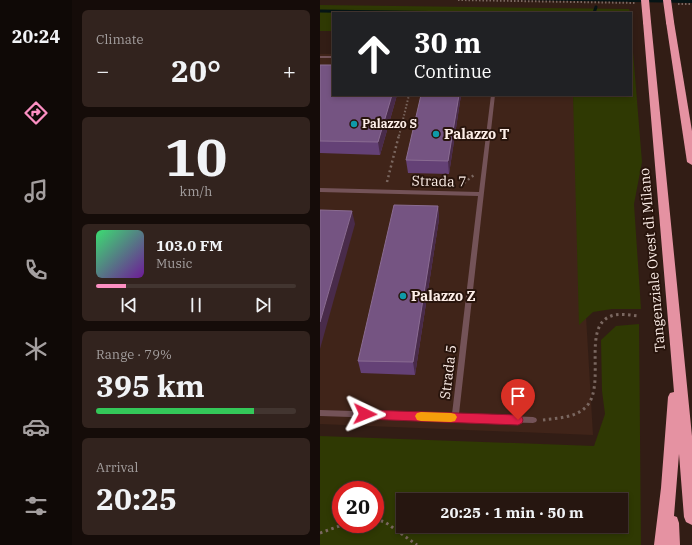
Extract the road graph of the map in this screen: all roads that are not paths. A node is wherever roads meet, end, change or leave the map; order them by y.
1 (667, 0) edge
2 (641, 2) edge
3 (320, 57) edge
4 (332, 58) edge
5 (493, 96) edge
6 (692, 162) edge
7 (320, 190) edge
8 (481, 194) junction
9 (678, 360) junction
10 (320, 413) edge
11 (455, 418) junction
12 (533, 420) road end
13 (669, 488) junction
14 (692, 517) edge
15 (662, 545) edge
16 (672, 545) edge

1 - 6 highway, bridge
2 - 9 highway, Tangenziale Ovest di Milano, bridge
3 - 4 lane
5 - 8 lane, Strada 7
7 - 8 lane, Strada 7
8 - 11 lane, Strada 5
9 - 13 highway
9 - 14 highway, Tangenziale Ovest di Milano
10 - 11 lane, Strada 5
11 - 12 lane
13 - 15 highway
13 - 16 highway

